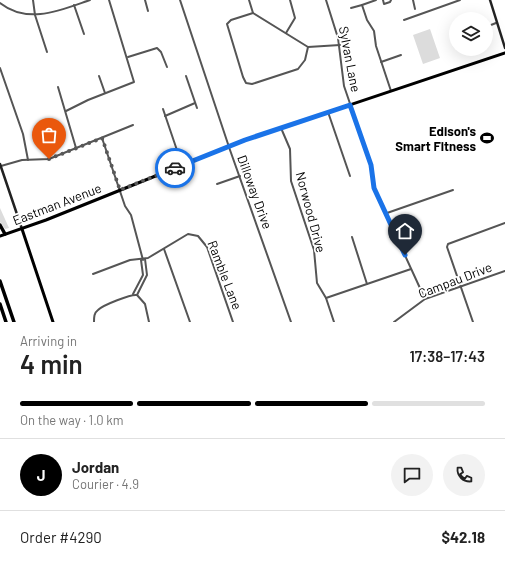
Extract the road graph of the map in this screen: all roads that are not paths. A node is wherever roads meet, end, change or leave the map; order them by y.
1 (33, 0) edge
2 (90, 0) edge
3 (109, 0) edge
4 (144, 0) edge
5 (180, 0) edge
6 (249, 0) edge
7 (290, 0) edge
8 (326, 0) edge
9 (376, 0) edge
10 (383, 0) edge
11 (390, 0) edge
12 (413, 0) edge
13 (460, 0) edge
14 (490, 0) edge
15 (0, 3) edge
16 (74, 5) junction
17 (362, 5) junction
18 (351, 8) dead end
19 (415, 9) dead end
20 (148, 11) dead end
21 (253, 13) junction
22 (35, 15) junction
23 (404, 20) dead end
24 (496, 23) junction
25 (493, 24) edge
26 (286, 33) junction
27 (84, 34) dead end
28 (340, 45) junction
29 (308, 46) junction
30 (505, 48) edge
31 (47, 52) dead end
32 (505, 53) edge
33 (401, 55) dead end
34 (128, 57) junction
35 (381, 62) junction
36 (167, 67) dead end
37 (0, 68) edge
38 (99, 76) dead end
39 (186, 76) dead end
40 (58, 87) dead end
41 (391, 91) junction
42 (105, 93) junction
43 (195, 103) junction
44 (350, 105) junction
45 (197, 108) dead end
46 (163, 109) dead end
47 (66, 111) junction
48 (328, 112) junction
49 (165, 116) junction
50 (133, 126) dead end
51 (281, 128) junction
52 (102, 138) junction
53 (229, 146) junction
54 (76, 148) junction
55 (28, 160) junction
56 (0, 165) edge
57 (182, 165) junction
58 (240, 176) junction
59 (350, 176) dead end
60 (217, 184) dead end
61 (120, 190) junction
62 (453, 190) dead end
63 (387, 213) junction
64 (505, 223) edge
65 (0, 225) edge
66 (22, 229) junction
67 (5, 234) junction
68 (0, 236) edge
69 (352, 237) dead end
70 (164, 249) junction
71 (143, 260) junction
72 (411, 269) junction
73 (505, 271) edge
74 (93, 274) dead end
75 (0, 282) edge
76 (367, 284) junction
77 (461, 287) junction
78 (133, 294) junction
79 (137, 295) junction
80 (326, 298) junction
81 (425, 299) junction
82 (0, 304) edge
83 (6, 322) edge
84 (14, 322) edge
85 (53, 322) edge
86 (94, 322) edge
87 (149, 322) edge
88 (190, 322) edge
89 (233, 322) edge
90 (291, 322) edge
91 (334, 322) edge
92 (394, 322) edge
93 (473, 322) edge

1 - 22 street
2 - 16 street
3 - 34 street
4 - 20 street
5 - 53 street, Dilloway Drive
6 - 21 street
7 - 26 street
8 - 28 street, Sylvan Lane
9 - 17 street
10 - 11 street
12 - 19 street
13 - 23 street
14 - 24 street
15 - 22 street
16 - 22 street
16 - 27 street
17 - 18 street
17 - 35 street
21 - 26 street
21 - 29 street
22 - 31 street
24 - 25 street
24 - 30 street
26 - 29 street
28 - 29 street
28 - 44 street, Sylvan Lane
32 - 41 main road, Eastman Avenue
33 - 35 street
34 - 36 street
34 - 42 street
35 - 41 street
37 - 55 street
38 - 42 street
39 - 43 street
40 - 47 street
41 - 44 main road, Eastman Avenue
42 - 47 street
43 - 45 street
43 - 49 street
44 - 48 main road, Eastman Avenue
44 - 63 street, Sylvan Lane
46 - 49 street
47 - 54 street
48 - 51 main road, Eastman Avenue
48 - 59 street
49 - 57 street
50 - 52 street
51 - 53 main road, Eastman Avenue
51 - 80 street, Norwood Drive
52 - 54 street
52 - 61 street
53 - 57 main road, Eastman Avenue
53 - 58 street, Dilloway Drive
54 - 55 street
55 - 56 street
56 - 66 street
57 - 61 main road, Eastman Avenue
58 - 60 street
58 - 90 street, Dilloway Drive
61 - 66 main road, Eastman Avenue
61 - 71 street
62 - 63 street
63 - 72 street, Sylvan Lane
64 - 77 street
65 - 67 highway
66 - 67 main road, Eastman Avenue
66 - 85 main road
67 - 68 main road, Eastman Avenue
69 - 76 street
70 - 71 street
70 - 88 street
70 - 89 street, Ramble Lane
71 - 74 street
71 - 78 street
71 - 79 street
72 - 76 street
72 - 81 street, Sylvan Lane
73 - 77 street, Campau Drive
75 - 84 highway
76 - 80 street
77 - 81 street, Campau Drive
77 - 93 street
78 - 79 street
78 - 86 street
79 - 87 street
80 - 91 street, Norwood Drive
81 - 92 street, Campau Drive
82 - 83 highway

